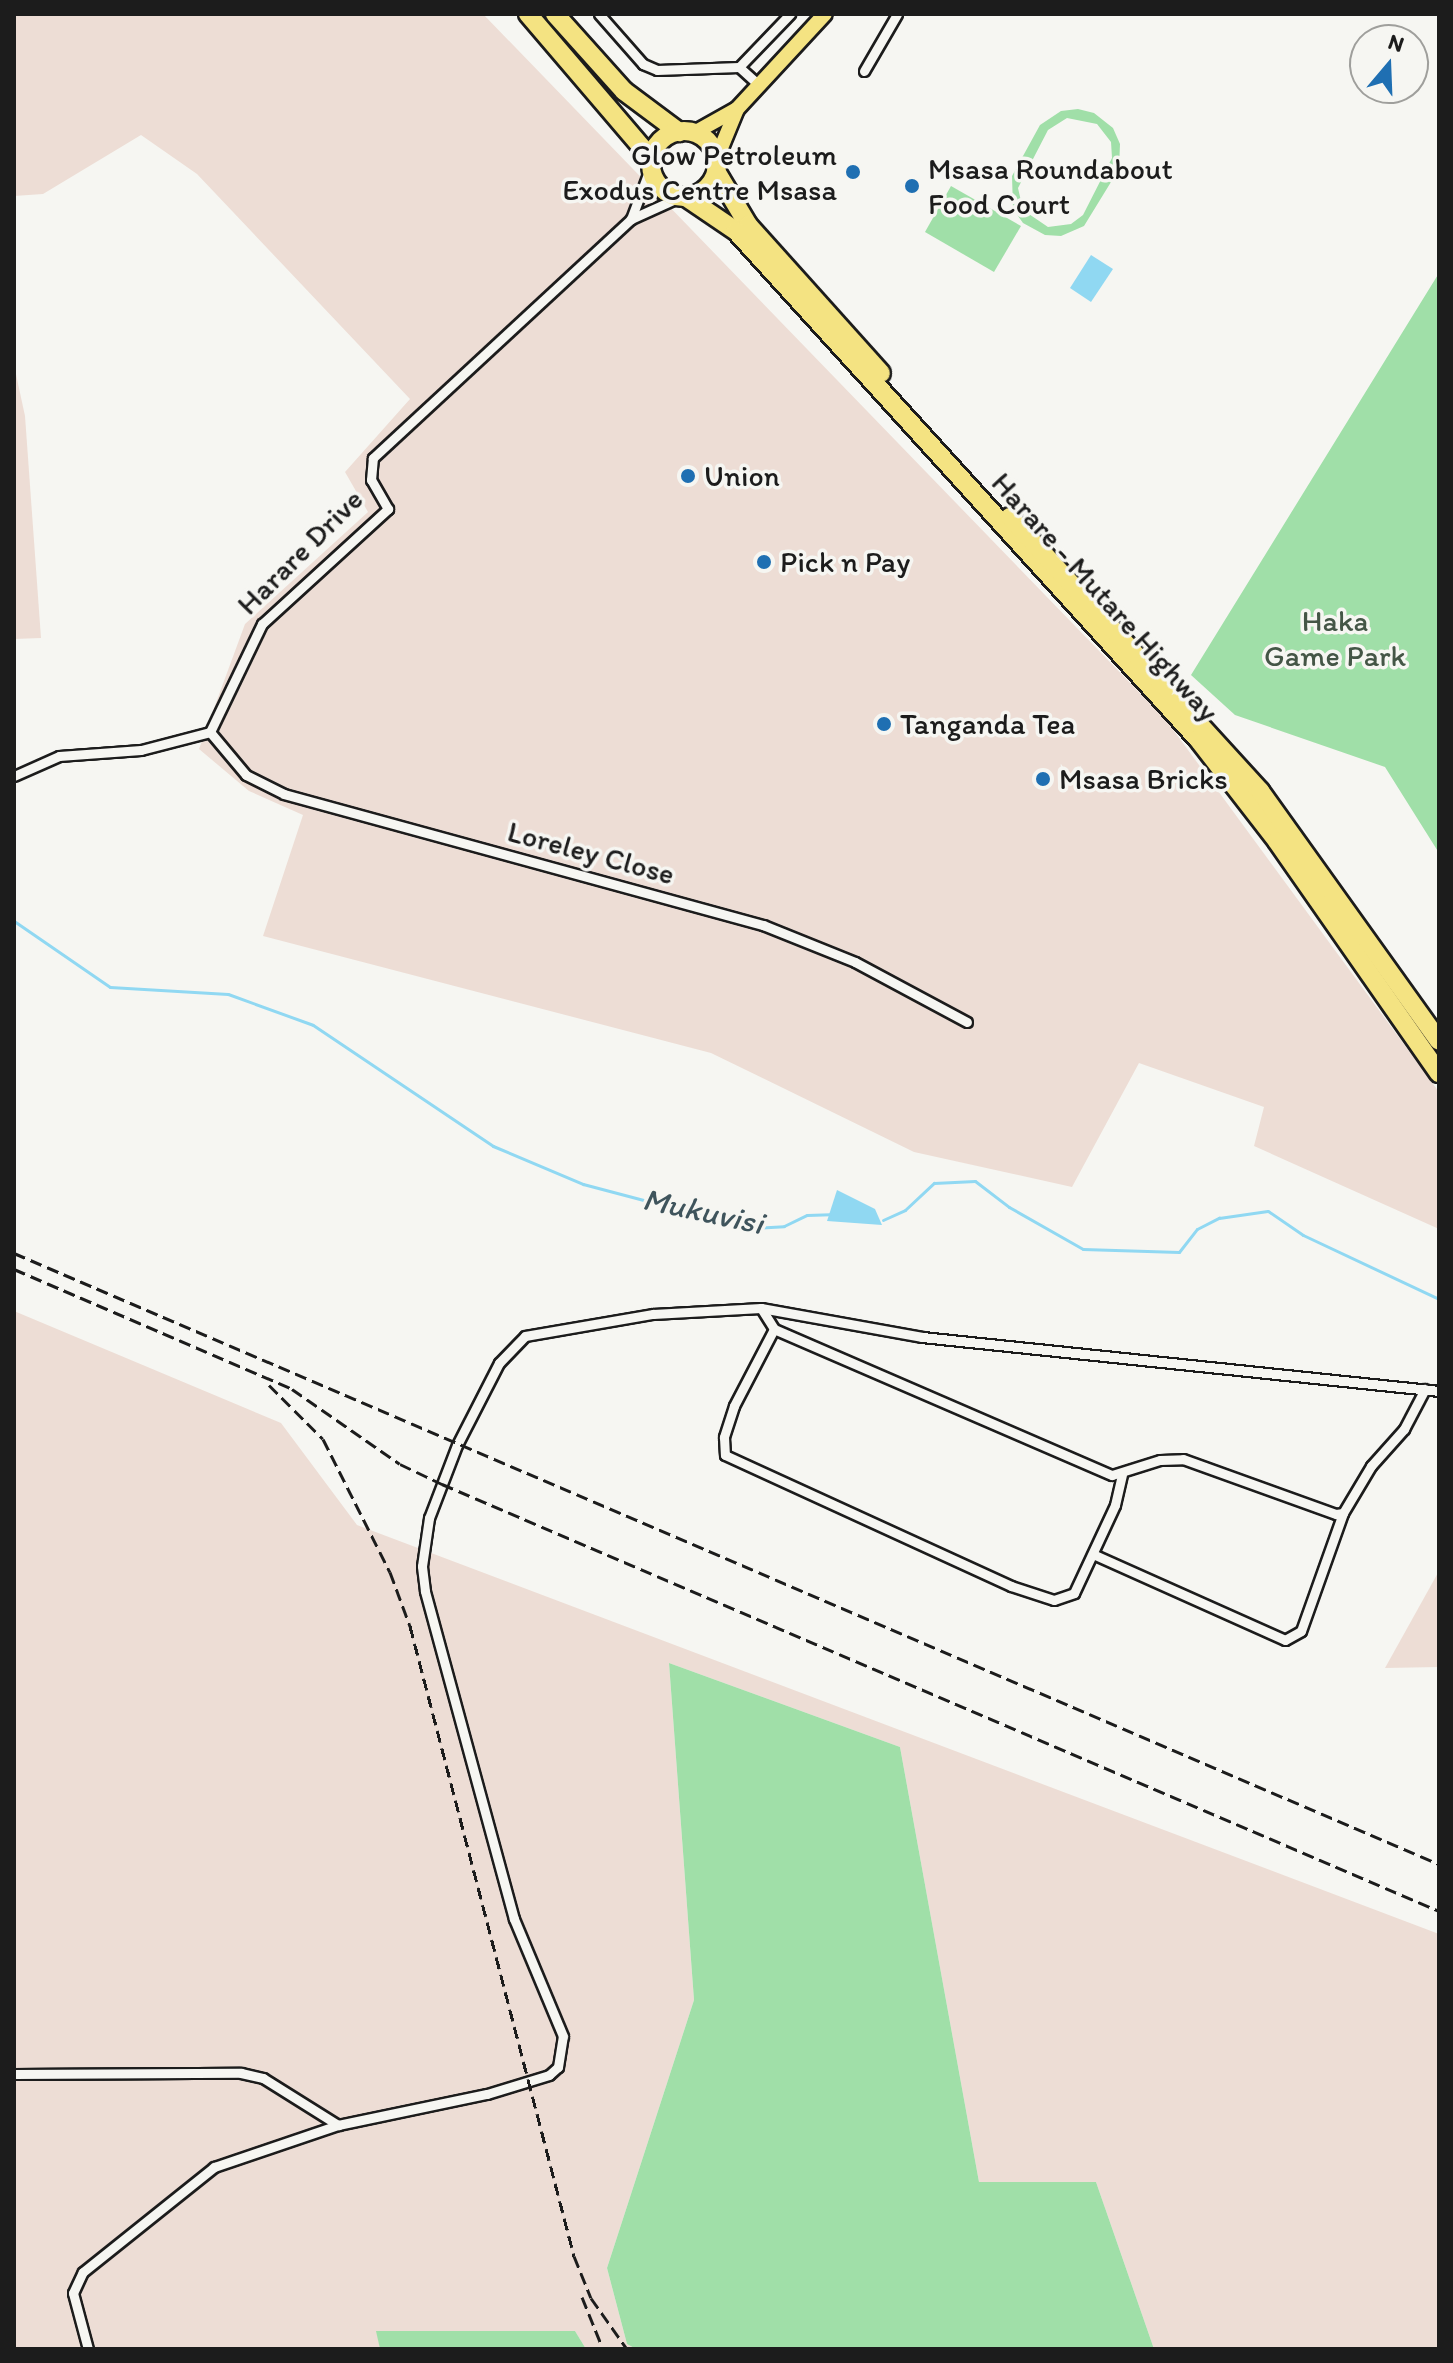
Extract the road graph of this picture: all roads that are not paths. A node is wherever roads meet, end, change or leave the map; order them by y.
1 (528, 14) edge
2 (555, 14) edge
3 (599, 14) edge
4 (790, 14) edge
5 (825, 14) edge
6 (897, 14) edge
7 (739, 67) junction
8 (864, 71) dead end
9 (759, 85) junction
10 (737, 109) junction
11 (687, 132) junction
12 (651, 162) junction
13 (716, 166) junction
14 (683, 197) junction
15 (631, 219) junction
16 (210, 732) junction
17 (14, 776) edge
18 (967, 1022) dead end
19 (1439, 1041) edge
20 (1439, 1073) edge
21 (761, 1308) junction
22 (774, 1329) junction
23 (1425, 1389) junction
24 (1439, 1391) edge
25 (1122, 1475) junction
26 (1343, 1513) junction
27 (1095, 1555) junction
28 (14, 2074) edge
29 (338, 2125) junction
30 (88, 2349) edge

1 - 12 highway
2 - 11 highway
3 - 7 street
4 - 7 street
5 - 9 main road
6 - 8 street
7 - 9 street
9 - 10 main road
10 - 11 main road
10 - 13 main road
11 - 12 highway
11 - 13 highway
12 - 14 highway
12 - 15 street, Harare Drive
13 - 14 highway
13 - 19 highway, Harare - Mutare Highway
14 - 15 street, Harare Drive
14 - 20 highway, Harare - Mutare Highway
15 - 16 street, Harare Drive
16 - 17 street
16 - 18 street, Loreley Close
21 - 22 street
21 - 23 street
21 - 29 street
22 - 25 street
22 - 27 street
23 - 24 street
23 - 26 street
25 - 26 street
25 - 27 street
26 - 27 street
28 - 29 street
29 - 30 street

